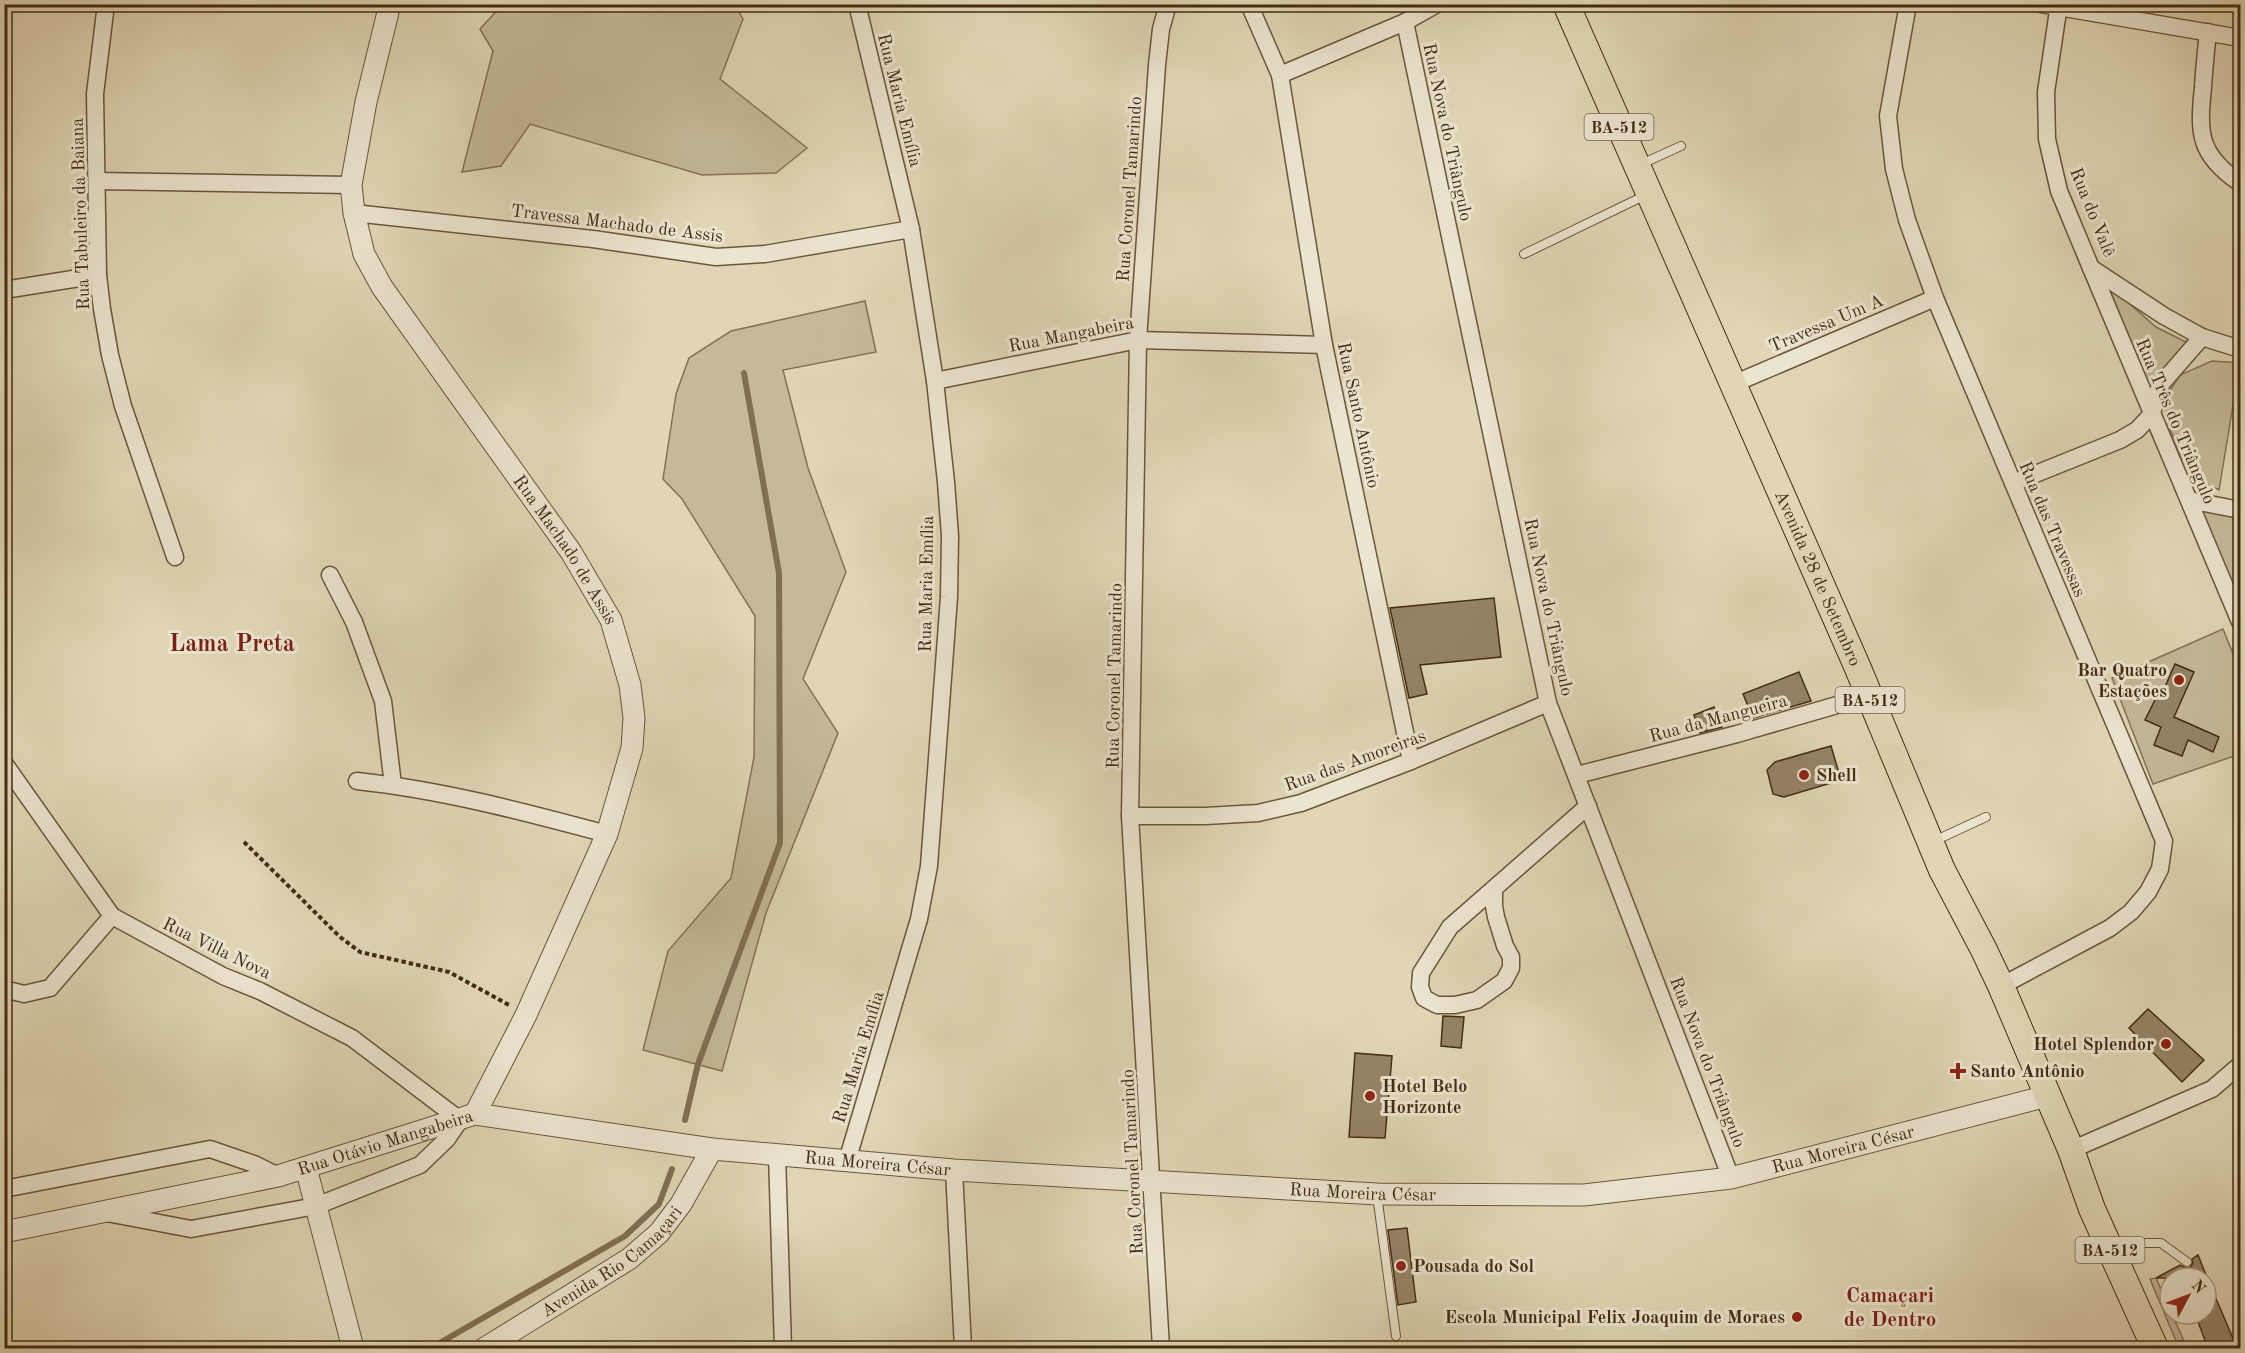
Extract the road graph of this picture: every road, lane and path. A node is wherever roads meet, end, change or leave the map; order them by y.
1 (106, 4) edge
2 (390, 4) edge
3 (857, 4) edge
4 (1168, 4) edge
5 (1249, 4) edge
6 (1437, 4) edge
7 (1566, 4) edge
8 (1908, 4) edge
9 (2041, 4) edge
10 (2058, 6) edge
11 (1405, 22) junction
12 (2208, 32) junction
13 (2241, 38) edge
14 (1280, 75) junction
15 (1681, 146) dead end
16 (1636, 166) junction
17 (97, 182) junction
18 (2241, 183) edge
19 (351, 185) junction
20 (1648, 194) junction
21 (354, 213) junction
22 (911, 229) junction
23 (1524, 254) dead end
24 (2091, 268) junction
25 (98, 276) junction
26 (4, 290) edge
27 (1935, 298) junction
28 (2202, 337) junction
29 (1138, 340) junction
30 (1324, 345) junction
31 (2241, 349) edge
32 (935, 381) junction
33 (1733, 384) junction
34 (2152, 414) junction
35 (2013, 483) junction
36 (2189, 500) junction
37 (2241, 510) edge
38 (175, 557) dead end
39 (330, 575) dead end
40 (2241, 622) edge
41 (1868, 696) junction
42 (1548, 703) junction
43 (1411, 761) junction
44 (4, 763) edge
45 (1577, 775) junction
46 (357, 781) dead end
47 (393, 785) junction
48 (1588, 806) junction
49 (1130, 816) junction
50 (1986, 817) dead end
51 (607, 834) junction
52 (243, 842) dead end
53 (1931, 842) junction
54 (1494, 889) junction
55 (112, 916) junction
56 (2001, 986) junction
57 (4, 989) edge
58 (526, 1015) junction
59 (2241, 1065) edge
60 (2047, 1096) junction
61 (467, 1117) junction
62 (669, 1141) joint
63 (712, 1149) junction
64 (2071, 1150) junction
65 (777, 1155) junction
66 (847, 1161) junction
67 (306, 1168) junction
68 (954, 1170) junction
69 (278, 1176) junction
70 (1731, 1178) junction
71 (1153, 1181) junction
72 (4, 1189) edge
73 (1377, 1194) junction
74 (316, 1206) junction
75 (101, 1212) junction
76 (4, 1232) edge
77 (2107, 1243) junction
78 (2187, 1262) dead end
79 (1396, 1336) dead end
80 (353, 1348) edge
81 (485, 1348) edge
82 (783, 1348) edge
83 (963, 1348) edge
84 (1161, 1348) edge
85 (2155, 1348) edge

1 - 17 street, Rua Tabuleiro da Baiana
2 - 19 street, Rua Machado de Assis
3 - 22 street, Rua Maria Emília
4 - 29 street, Rua Coronel Tamarindo
5 - 14 street, Rua Santo Antônio
6 - 11 street
7 - 16 main road, Avenida 28 de Setembro / BA-512
8 - 27 street, Rua das Travessas
9 - 10 street
10 - 12 street
10 - 24 street, Rua do Valê
11 - 14 street
11 - 42 street, Rua Nova do Triângulo
12 - 13 street
12 - 18 street
14 - 30 street, Rua Santo Antônio
15 - 16 lane
16 - 20 main road, Avenida 28 de Setembro / BA-512
17 - 19 street
17 - 25 street, Rua Tabuleiro da Baiana
19 - 21 street, Rua Machado de Assis
20 - 23 lane
20 - 33 main road, Avenida 28 de Setembro / BA-512
21 - 22 street, Travessa Machado de Assis
21 - 51 street, Rua Machado de Assis
22 - 32 street, Rua Maria Emília
24 - 28 street, Rua do Valê
24 - 34 street, Rua Três do Triângulo
25 - 26 street
25 - 38 street, Rua Tabuleiro da Baiana
27 - 33 street, Travessa Um A
27 - 35 street, Rua das Travessas
28 - 31 street, Rua do Valê
28 - 34 street
29 - 30 street, Rua Mangabeira
29 - 32 street, Rua Mangabeira
29 - 49 street, Rua Coronel Tamarindo
30 - 43 street, Rua Santo Antônio
32 - 66 street, Rua Maria Emília
33 - 41 main road, Avenida 28 de Setembro / BA-512
34 - 35 street
34 - 36 street, Rua Três do Triângulo
35 - 56 street, Rua das Travessas
36 - 37 street
36 - 40 street, Rua Três do Triângulo
39 - 47 street
41 - 45 street, Rua da Mangueira
41 - 53 main road, Avenida 28 de Setembro / BA-512
42 - 43 street, Rua das Amoreiras
42 - 45 street, Rua Nova do Triângulo
43 - 49 street, Rua das Amoreiras
44 - 55 street, Rua Villa Nova
45 - 48 street, Rua Nova do Triângulo
46 - 47 street
47 - 51 street
48 - 54 street
48 - 70 street, Rua Nova do Triângulo
49 - 71 street, Rua Coronel Tamarindo
50 - 53 lane
51 - 58 street, Rua Machado de Assis
52 - 58 path
53 - 56 main road, Avenida 28 de Setembro / BA-512
54 - 54 street
55 - 57 street
55 - 61 street, Rua Villa Nova
56 - 60 main road, Avenida 28 de Setembro / BA-512
58 - 61 street, Rua Machado de Assis
59 - 64 street
60 - 64 main road, Avenida 28 de Setembro / BA-512
60 - 70 street, Rua Moreira César
61 - 62 street, Rua Otávio Mangabeira
61 - 67 street, Rua Otávio Mangabeira
61 - 74 street
62 - 63 street, Rua Moreira César
63 - 65 street, Rua Moreira César
63 - 81 street, Avenida Rio Camaçari
64 - 77 main road, Avenida 28 de Setembro / BA-512
65 - 66 street, Rua Moreira César
65 - 82 street
66 - 68 street, Rua Moreira César
67 - 69 street, Rua Otávio Mangabeira
67 - 74 street
68 - 71 street, Rua Moreira César
68 - 83 street
69 - 72 street, Rua Otávio Mangabeira
69 - 75 street, Rua Otávio Mangabeira
70 - 73 street, Rua Moreira César
71 - 73 street, Rua Moreira César
71 - 84 street, Rua Coronel Tamarindo
73 - 79 lane
74 - 75 street
74 - 80 street
75 - 76 street, Rua Otávio Mangabeira
77 - 78 lane
77 - 85 main road, Avenida 28 de Setembro / BA-512

